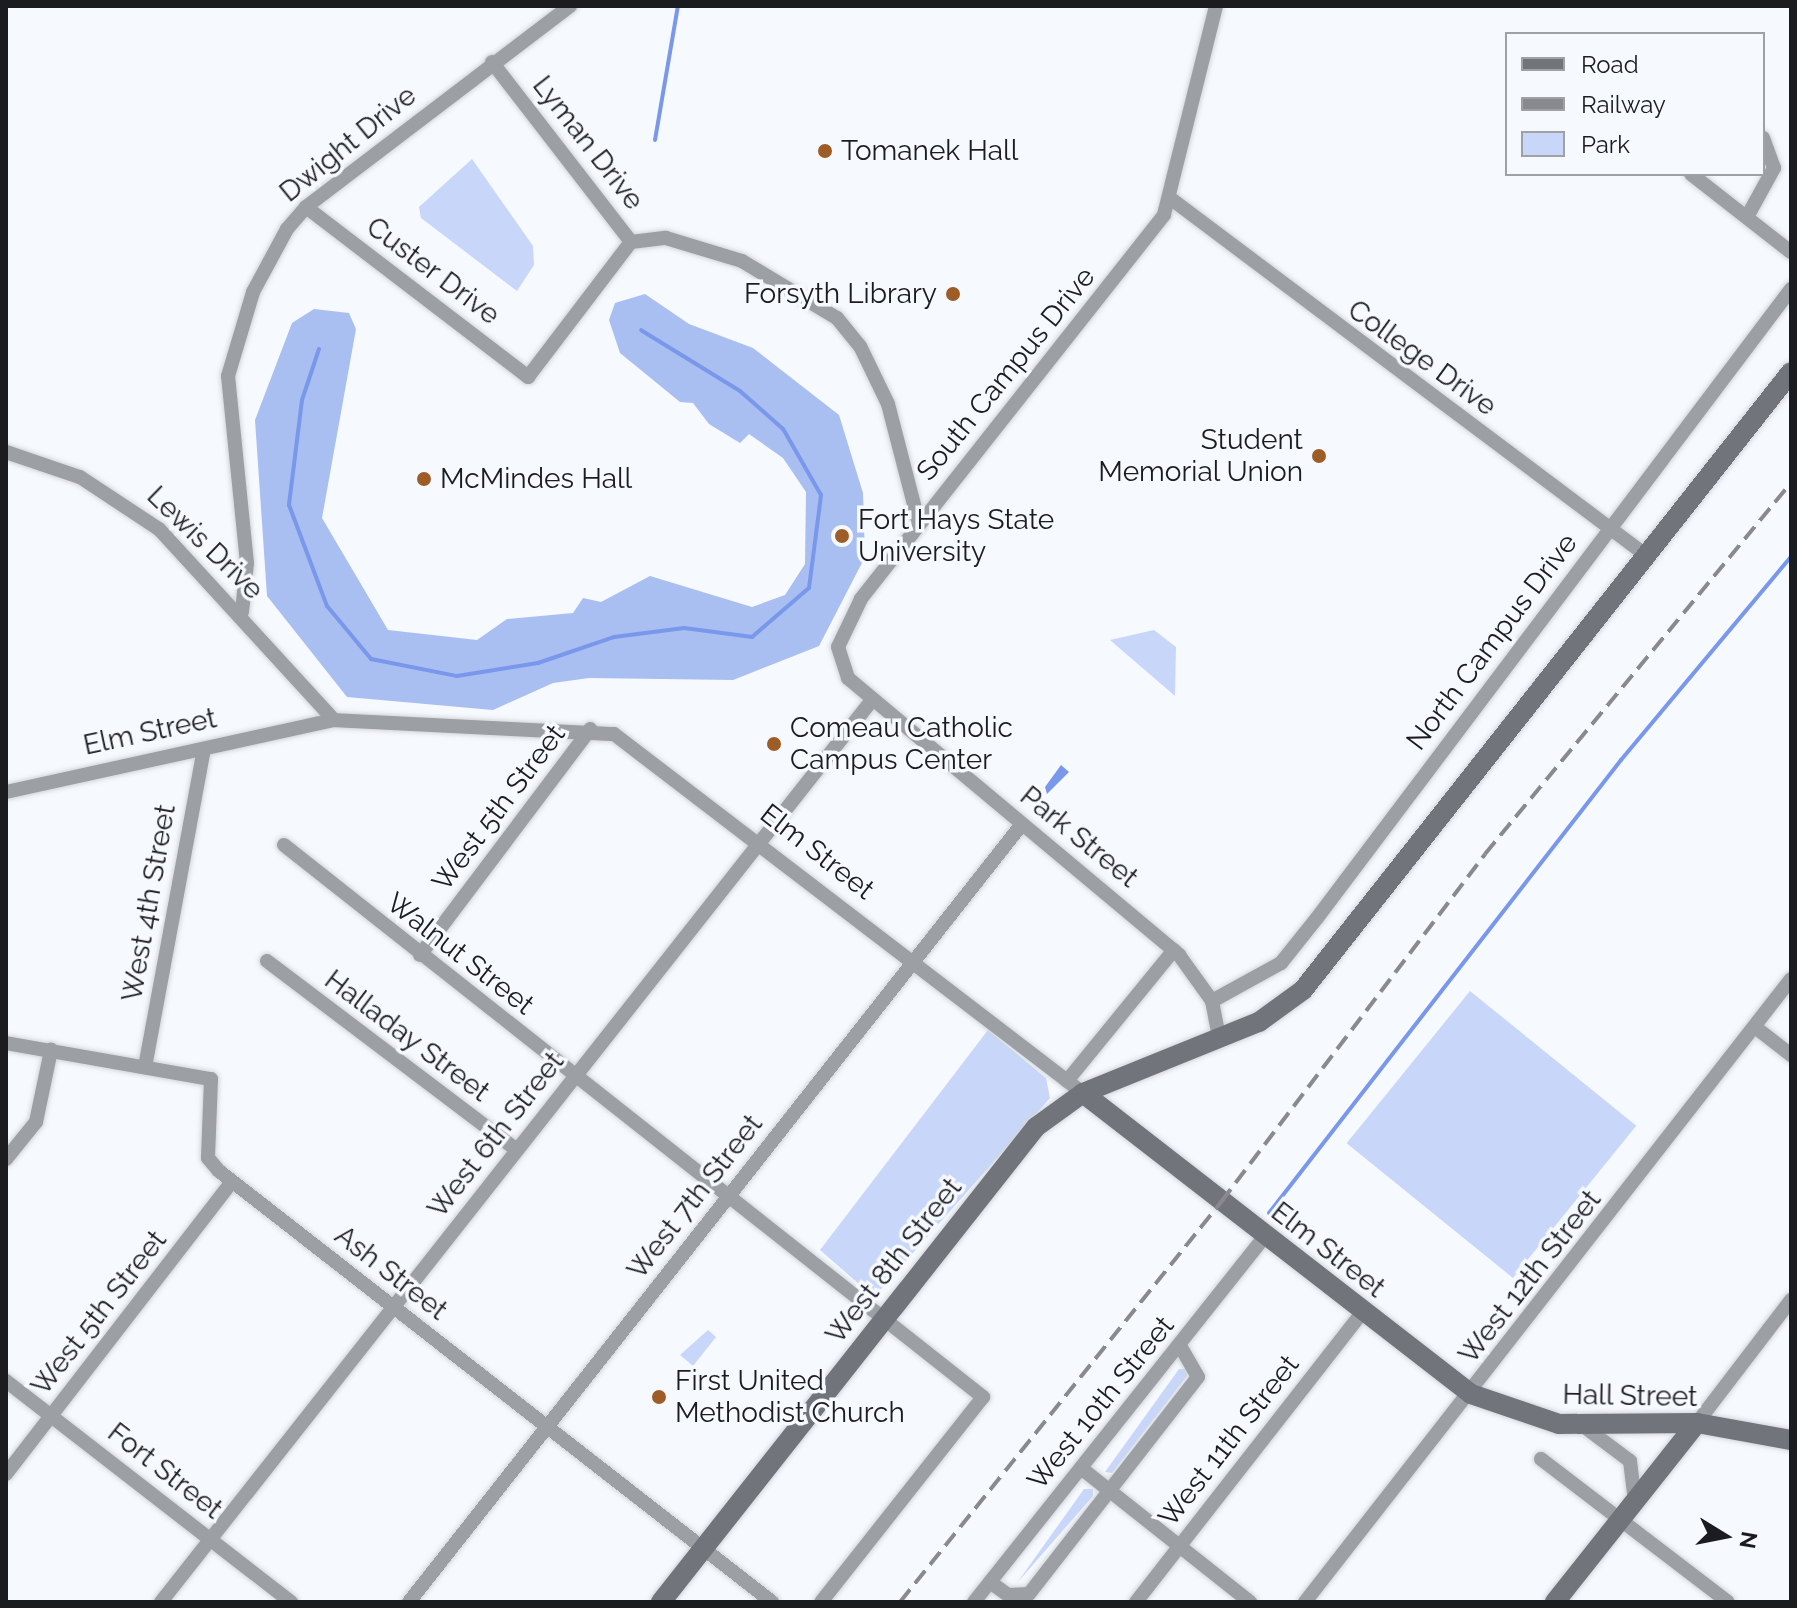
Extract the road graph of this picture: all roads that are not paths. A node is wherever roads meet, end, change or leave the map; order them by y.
1 (570, 6) edge
2 (1216, 6) edge
3 (492, 62) junction
4 (1765, 143) edge
5 (1694, 176) edge
6 (1170, 198) junction
7 (306, 207) junction
8 (1747, 217) junction
9 (631, 242) junction
10 (1791, 252) edge
11 (1791, 289) edge
12 (1791, 372) edge
13 (6, 452) edge
14 (919, 524) junction
15 (1612, 530) junction
16 (1647, 556) junction
17 (242, 612) junction
18 (872, 700) junction
19 (334, 720) junction
20 (590, 729) junction
21 (204, 749) junction
22 (6, 792) edge
23 (1022, 824) junction
24 (760, 843) junction
25 (284, 845) dead end
26 (1174, 950) junction
27 (420, 955) junction
28 (267, 961) dead end
29 (912, 963) junction
30 (1791, 979) edge
31 (1212, 1001) junction
32 (1755, 1027) junction
33 (1219, 1038) junction
34 (6, 1043) edge
35 (51, 1050) junction
36 (1791, 1055) edge
37 (145, 1067) junction
38 (575, 1077) junction
39 (1075, 1087) junction
40 (517, 1150) junction
41 (6, 1159) edge
42 (232, 1182) junction
43 (730, 1195) junction
44 (1266, 1235) junction
45 (1791, 1300) edge
46 (394, 1306) junction
47 (1362, 1313) junction
48 (885, 1318) junction
49 (1181, 1348) junction
50 (6, 1381) edge
51 (1471, 1394) junction
52 (52, 1416) junction
53 (1697, 1423) junction
54 (1581, 1425) junction
55 (547, 1427) junction
56 (1791, 1440) edge
57 (1541, 1459) dead end
58 (1081, 1468) junction
59 (6, 1474) edge
60 (1109, 1491) junction
61 (1635, 1499) junction
62 (1619, 1519) junction
63 (210, 1540) junction
64 (1181, 1547) junction
65 (703, 1549) junction
66 (990, 1582) junction
67 (161, 1602) edge
68 (291, 1602) edge
69 (409, 1602) edge
70 (661, 1602) edge
71 (772, 1602) edge
72 (821, 1602) edge
73 (974, 1602) edge
74 (1136, 1602) edge
75 (1250, 1602) edge
76 (1305, 1602) edge
77 (1555, 1602) edge
78 (1728, 1602) edge

1 - 3 street, Dwight Drive
2 - 6 street, South Campus Drive
3 - 7 street, Dwight Drive
3 - 9 street, Lyman Drive
4 - 8 street
5 - 8 street
6 - 14 street, South Campus Drive
6 - 15 street, College Drive
7 - 9 street, Custer Drive
7 - 17 street, Dwight Drive
8 - 10 street
9 - 14 street, Lyman Drive
11 - 15 street, North Campus Drive
12 - 16 main road
13 - 17 street, Lewis Drive
14 - 18 street, South Campus Drive
15 - 16 street, College Drive
15 - 31 street, North Campus Drive
16 - 33 main road
17 - 19 street, Lewis Drive
18 - 23 street, Park Street
18 - 24 street, West 6th Street
19 - 20 street, Elm Street
19 - 21 street, Elm Street
20 - 24 street, Elm Street
20 - 27 street, West 5th Street
21 - 22 street, Elm Street
21 - 37 street, West 4th Street
23 - 26 street, Park Street
23 - 29 street, West 7th Street
24 - 29 street, Elm Street
24 - 38 street, West 6th Street
25 - 27 street, Walnut Street
26 - 31 street, Park Street
26 - 39 street
27 - 38 street, Walnut Street
28 - 40 street, Halladay Street
29 - 39 street, Elm Street
29 - 43 street, West 7th Street
30 - 32 street, West 12th Street
31 - 33 street, Park Street
32 - 36 street
32 - 51 street, West 12th Street
33 - 39 main road, West 8th Street
34 - 35 street, Ash Street
35 - 37 street, Ash Street
35 - 41 street
37 - 42 street, Ash Street
38 - 40 street, West 6th Street
38 - 43 street, Walnut Street
39 - 44 main road, Elm Street
39 - 48 main road, West 8th Street
40 - 46 street, West 6th Street
42 - 46 street, Ash Street
42 - 52 street, West 5th Street
43 - 48 street, Walnut Street
43 - 55 street, West 7th Street
44 - 47 main road, Elm Street
44 - 49 street, West 10th Street
45 - 53 street
46 - 55 street, Ash Street
46 - 63 street, West 6th Street
47 - 51 main road, Elm Street
47 - 64 street, West 11th Street
48 - 65 main road, West 8th Street
48 - 72 street, Walnut Street
49 - 58 street, West 10th Street
49 - 60 street
50 - 52 street, Fort Street
51 - 54 main road, Hall Street
51 - 76 street, West 12th Street
52 - 59 street, West 5th Street
52 - 63 street, Fort Street
53 - 54 main road, Hall Street
53 - 56 main road, Hall Street
53 - 61 main road
54 - 61 street
55 - 65 street, Ash Street
55 - 69 street, West 7th Street
57 - 62 street
58 - 60 street
58 - 66 street, West 10th Street
60 - 64 street
60 - 66 street
61 - 62 main road
62 - 77 main road
62 - 78 street
63 - 67 street, West 6th Street
63 - 68 street, Fort Street
64 - 74 street, West 11th Street
64 - 75 street
65 - 70 main road, West 8th Street
65 - 71 street, Ash Street
66 - 73 street, West 10th Street

